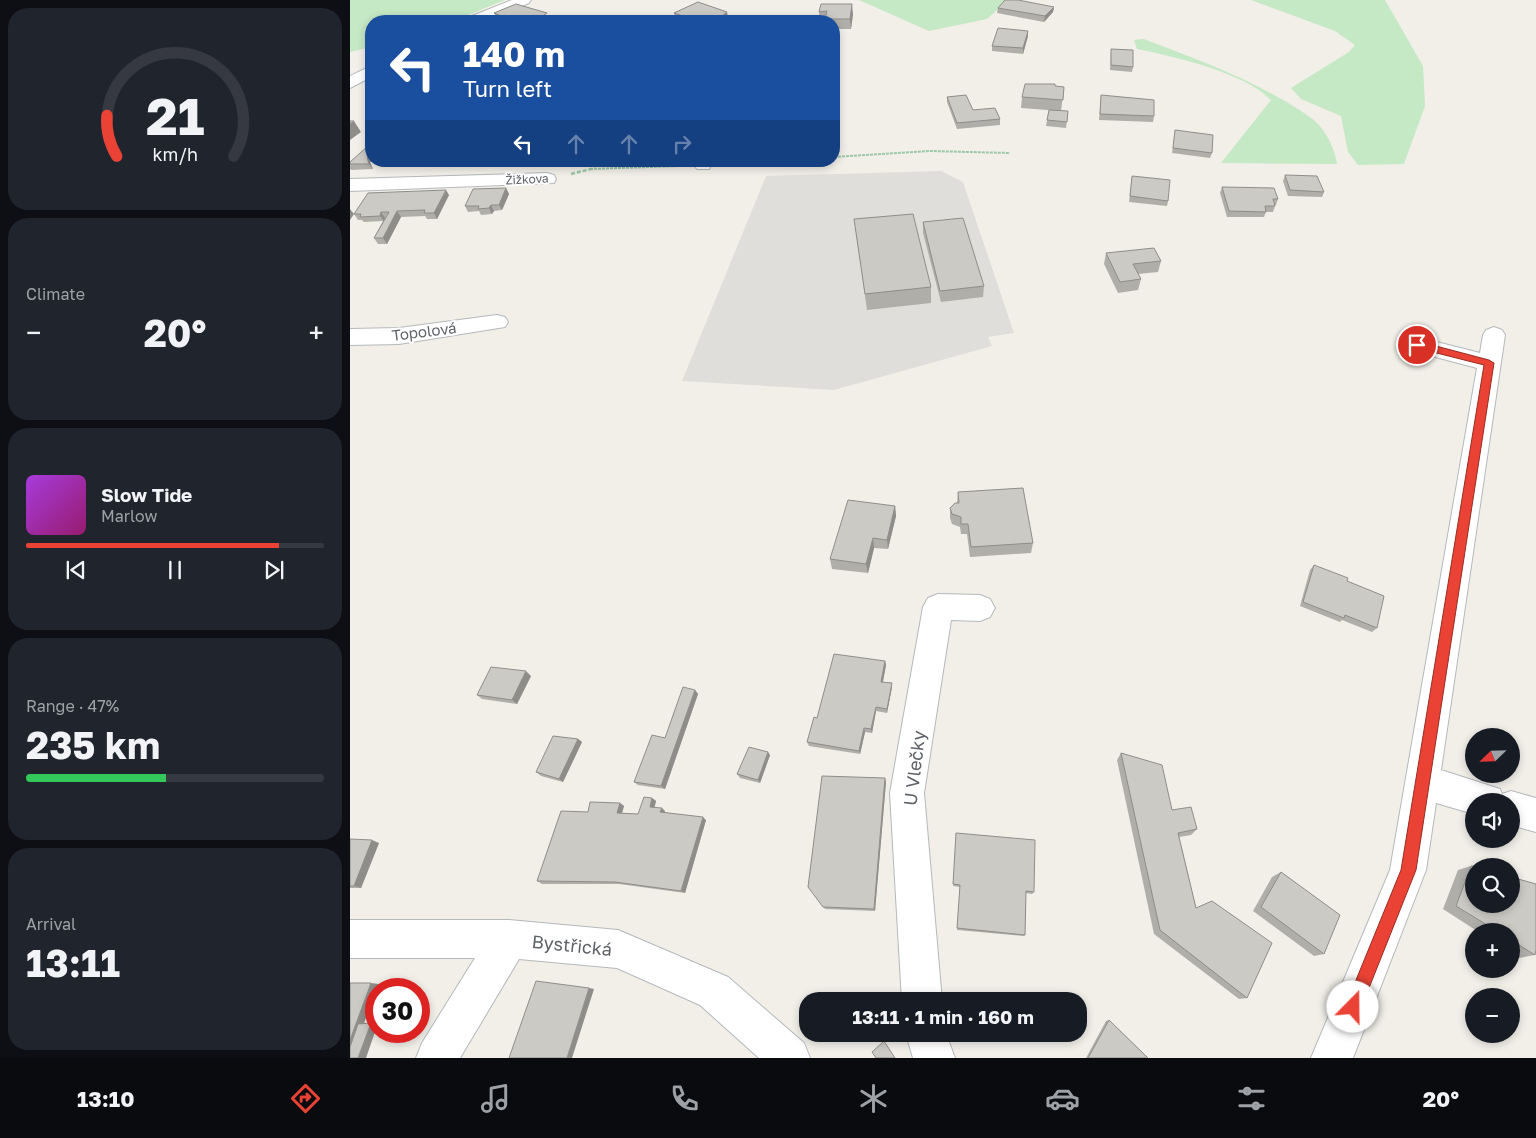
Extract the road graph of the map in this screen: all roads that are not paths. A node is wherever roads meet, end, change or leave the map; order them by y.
1 (524, 0) edge
2 (487, 15) edge
3 (365, 74) edge
4 (350, 83) edge
5 (547, 179) road end
6 (350, 185) edge
7 (497, 322) dead end
8 (350, 337) edge
9 (1417, 345) dead end
10 (980, 608) dead end
11 (1422, 782) junction
12 (1465, 794) edge
13 (1520, 811) edge
14 (1536, 815) edge
15 (350, 938) edge
16 (509, 939) junction
17 (921, 992) edge
18 (929, 1042) edge
19 (437, 1058) edge
20 (789, 1058) edge
21 (934, 1058) edge
22 (1332, 1058) edge

1 - 2 street
3 - 4 street
5 - 6 street, Žižkova
7 - 8 street, Topolová
9 - 11 street
10 - 17 street, U Vlečky
11 - 12 street
11 - 22 street
13 - 14 street
15 - 16 street, Bystřická
16 - 19 street
16 - 20 street, Bystřická
18 - 21 street

